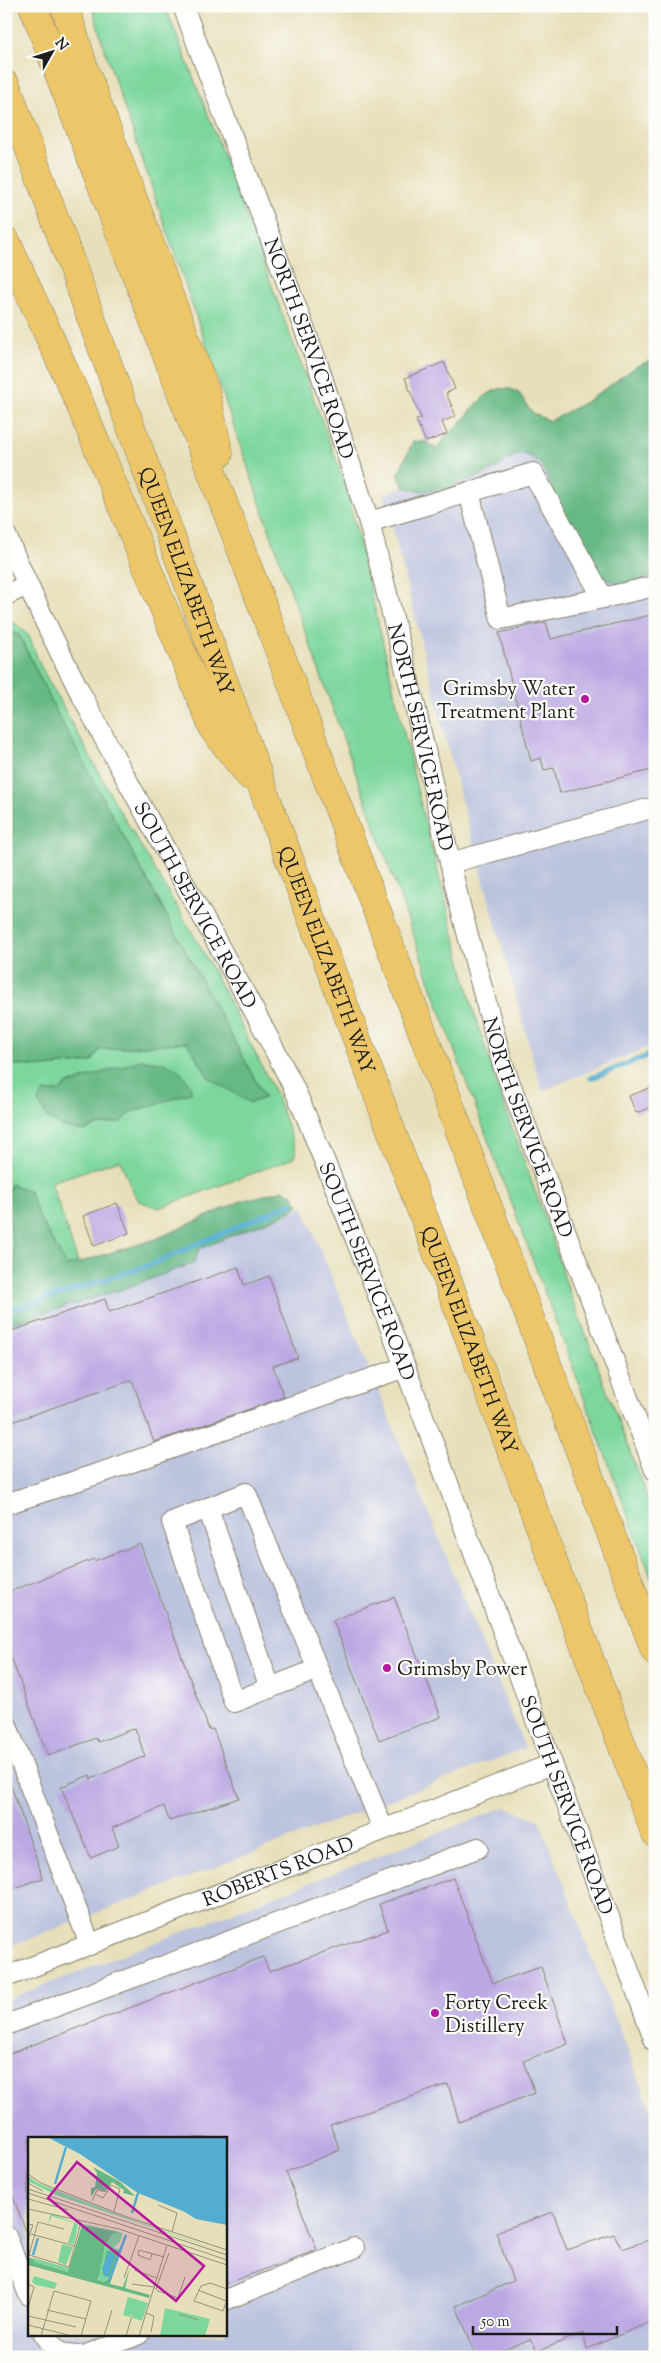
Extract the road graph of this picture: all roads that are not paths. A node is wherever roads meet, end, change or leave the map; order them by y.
1 (33, 6) edge
2 (65, 6) edge
3 (183, 6) edge
4 (6, 85) edge
5 (6, 241) edge
6 (469, 492) junction
7 (369, 522) junction
8 (6, 535) edge
9 (238, 541) junction
10 (27, 585) junction
11 (655, 586) edge
12 (6, 595) edge
13 (603, 598) junction
14 (266, 797) junction
15 (655, 807) edge
16 (450, 863) junction
17 (405, 1366) junction
18 (655, 1470) edge
19 (6, 1504) edge
20 (208, 1508) junction
21 (655, 1652) edge
22 (318, 1670) junction
23 (270, 1688) junction
24 (6, 1723) edge
25 (552, 1764) junction
26 (383, 1830) junction
27 (655, 1833) edge
28 (478, 1848) dead end
29 (90, 1945) junction
30 (6, 1977) edge
31 (6, 2025) edge
32 (655, 2041) edge
33 (6, 2236) edge
34 (354, 2248) dead end
35 (28, 2292) edge
36 (226, 2300) edge
37 (46, 2336) edge
38 (134, 2336) edge

1 - 9 highway
2 - 9 highway
3 - 7 street, NORTH SERVICE ROAD
4 - 14 highway, QUEEN ELIZABETH WAY
5 - 14 highway
6 - 7 street
6 - 13 street
6 - 13 street
7 - 16 street, NORTH SERVICE ROAD
8 - 10 street, SOUTH SERVICE ROAD
9 - 21 highway
10 - 12 street
10 - 17 street, SOUTH SERVICE ROAD
11 - 13 street
14 - 27 highway, QUEEN ELIZABETH WAY
15 - 16 street
16 - 18 street, NORTH SERVICE ROAD
17 - 19 street
17 - 25 street, SOUTH SERVICE ROAD
20 - 22 street
20 - 23 street
20 - 23 street
22 - 23 street
22 - 26 street
24 - 29 street
25 - 26 street, ROBERTS ROAD
25 - 32 street, SOUTH SERVICE ROAD
26 - 29 street, ROBERTS ROAD
28 - 31 street
29 - 30 street, ROBERTS ROAD
33 - 35 street
34 - 36 street
37 - 38 street

